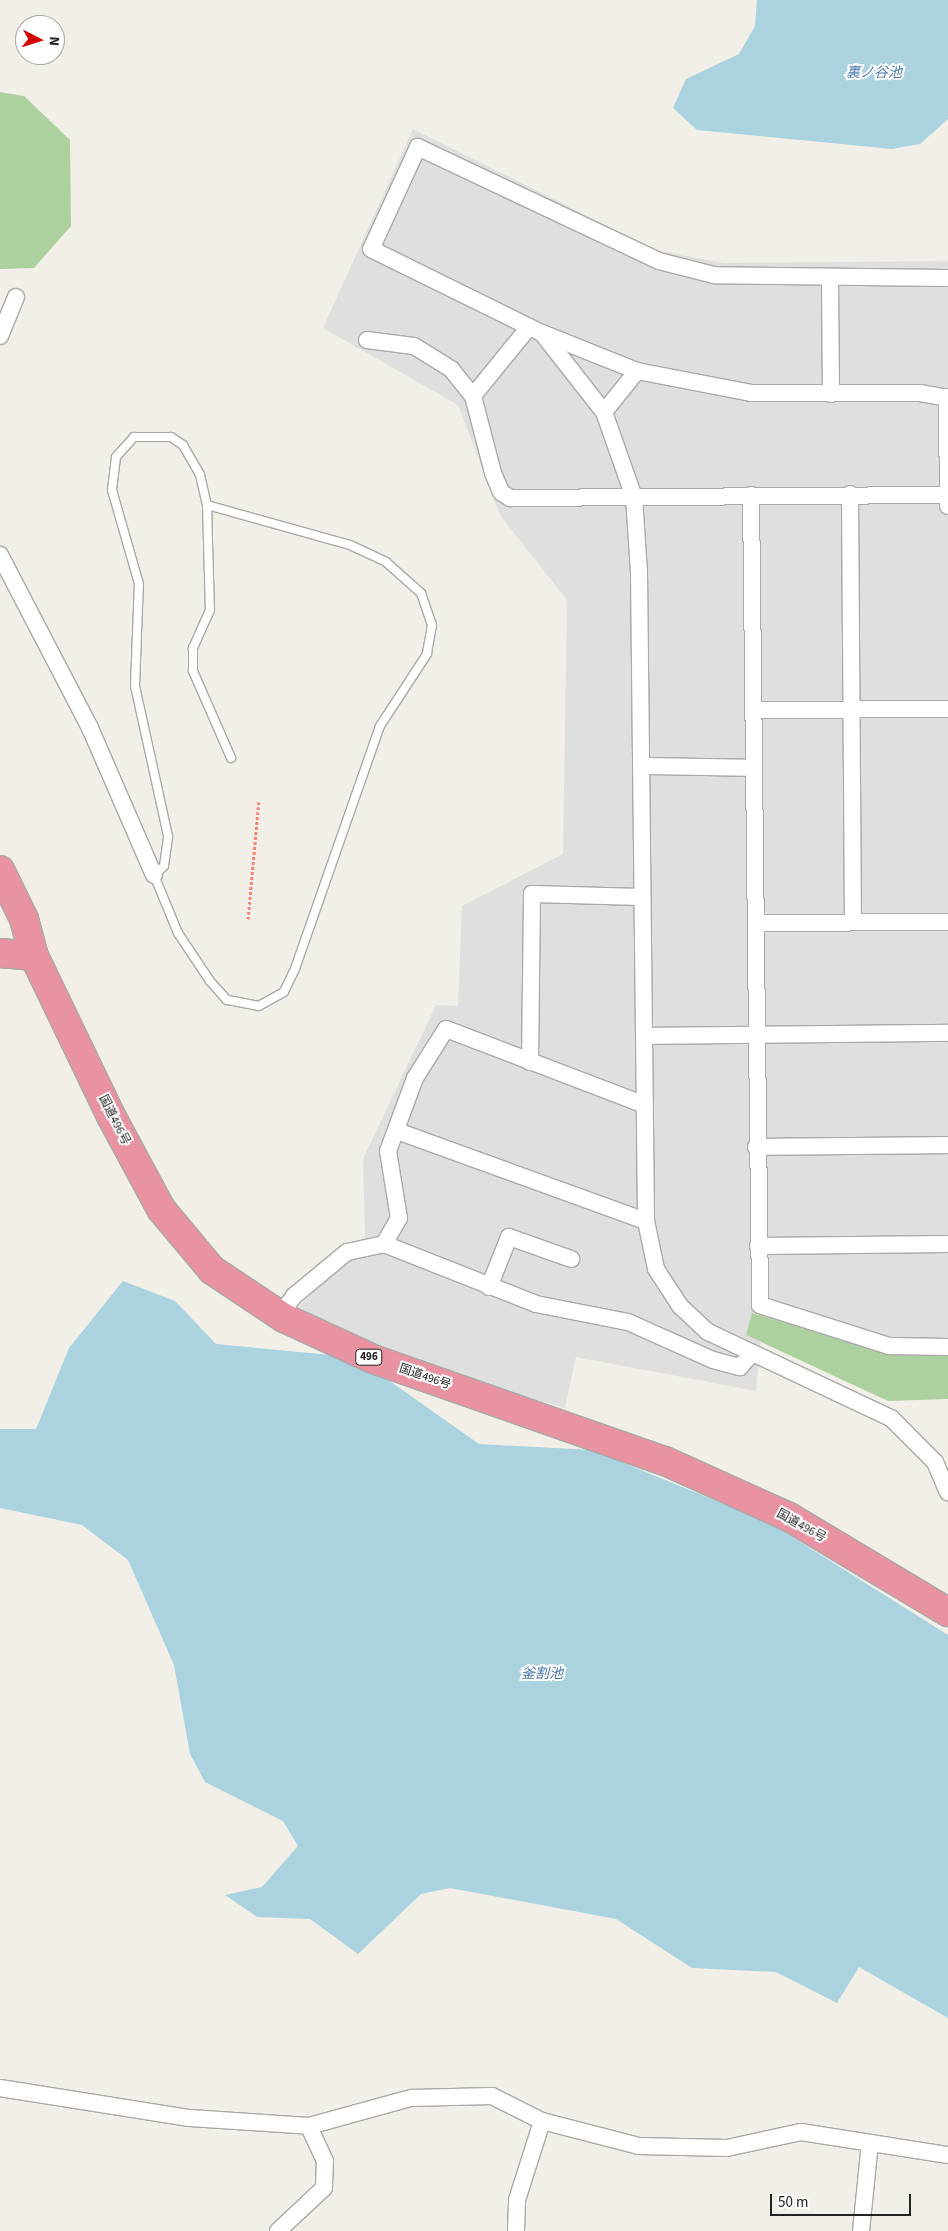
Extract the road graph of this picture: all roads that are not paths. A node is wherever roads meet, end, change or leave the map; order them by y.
1 (948, 278) edge
2 (830, 279) junction
3 (16, 297) dead end
4 (536, 330) junction
5 (0, 336) edge
6 (367, 340) dead end
7 (637, 371) junction
8 (831, 394) junction
9 (473, 396) junction
10 (948, 398) edge
11 (604, 412) junction
12 (850, 494) junction
13 (948, 495) edge
14 (634, 496) junction
15 (751, 496) junction
16 (207, 505) junction
17 (948, 506) edge
18 (0, 555) edge
19 (948, 709) edge
20 (754, 710) junction
21 (851, 710) junction
22 (231, 758) dead end
23 (641, 766) junction
24 (754, 768) junction
25 (0, 870) edge
26 (154, 875) junction
27 (642, 897) junction
28 (853, 922) junction
29 (948, 922) edge
30 (757, 923) junction
31 (0, 954) edge
32 (34, 956) junction
33 (948, 1034) edge
34 (645, 1036) junction
35 (755, 1036) junction
36 (530, 1062) junction
37 (645, 1105) junction
38 (397, 1131) junction
39 (948, 1145) edge
40 (756, 1147) junction
41 (646, 1221) junction
42 (384, 1244) junction
43 (948, 1244) edge
44 (758, 1246) junction
45 (571, 1259) dead end
46 (489, 1287) junction
47 (279, 1316) junction
48 (948, 1347) edge
49 (752, 1354) junction
50 (948, 1492) edge
51 (946, 1606) edge
52 (0, 2088) edge
53 (542, 2121) junction
54 (309, 2126) junction
55 (870, 2143) junction
56 (948, 2155) edge
57 (278, 2231) edge
58 (516, 2231) edge
59 (861, 2231) edge

1 - 2 street
2 - 4 street
2 - 8 street
3 - 5 street
4 - 7 street
4 - 9 street
4 - 11 street
6 - 9 street
7 - 8 street
7 - 11 street
8 - 10 street
9 - 14 street
10 - 13 street
11 - 14 street
12 - 13 street
12 - 15 street
12 - 21 street
13 - 17 street
14 - 15 street
14 - 23 street
15 - 20 street
16 - 22 lane
16 - 26 lane
16 - 26 lane
18 - 26 street
19 - 21 street
20 - 21 street
20 - 24 street
21 - 28 street
23 - 24 street
23 - 27 street
24 - 30 street
25 - 32 highway, 国道496号 / 496
27 - 34 street
27 - 36 street
28 - 29 street
28 - 30 street
30 - 35 street
31 - 32 highway
32 - 47 highway, 国道496号 / 496
33 - 35 street
34 - 35 street
34 - 37 street
35 - 40 street
36 - 37 street
36 - 38 street
37 - 41 street
38 - 41 street
38 - 42 street
39 - 40 street
40 - 44 street
41 - 49 street
42 - 46 street
42 - 47 street
43 - 44 street
44 - 48 street
45 - 46 street
46 - 49 street
47 - 51 highway, 国道496号 / 496
49 - 50 street
52 - 54 street
53 - 54 street
53 - 55 street
53 - 58 street
54 - 57 street
55 - 56 street
55 - 59 street

